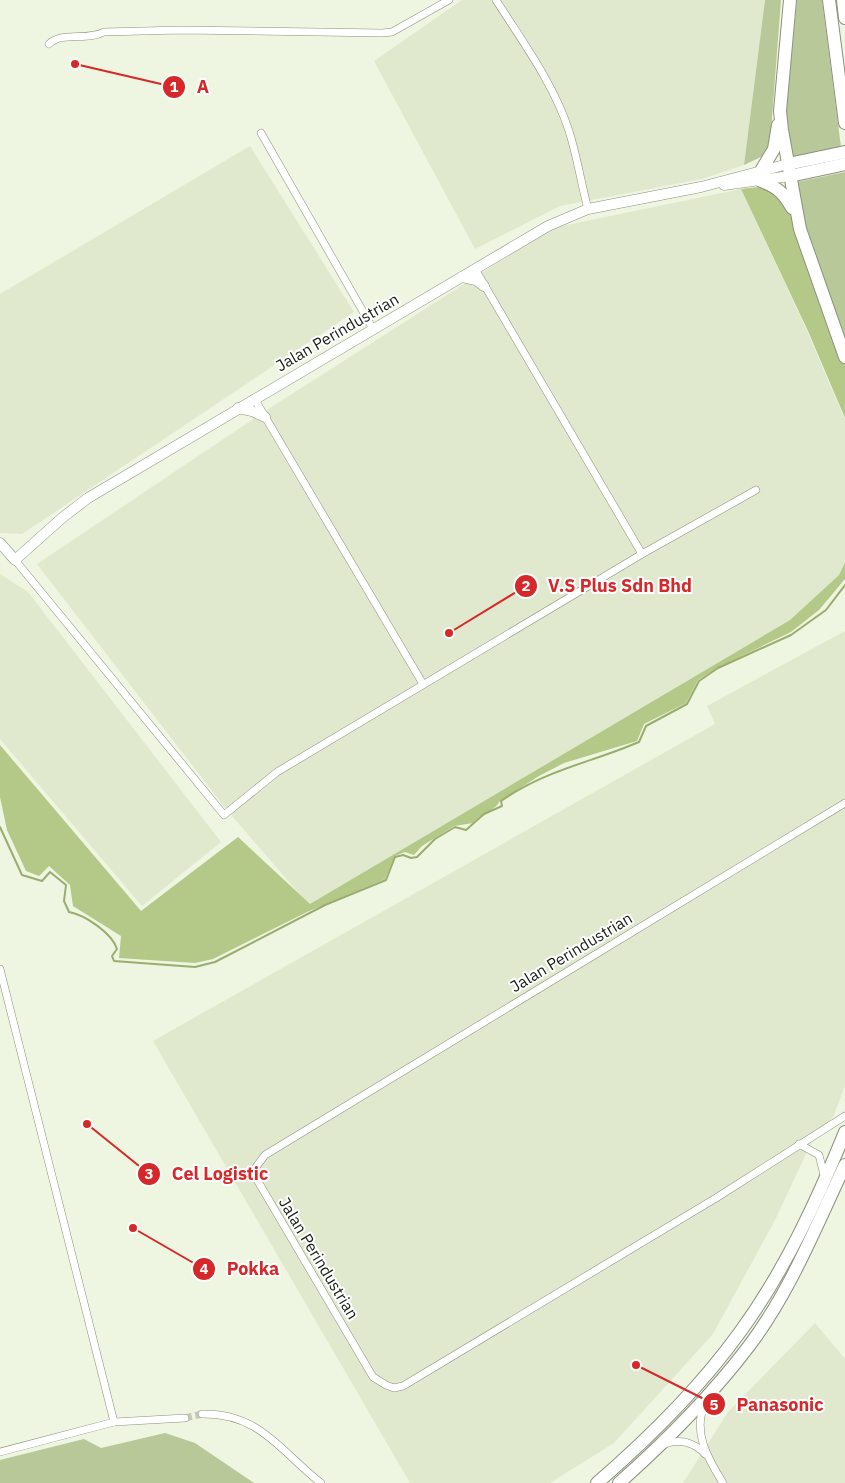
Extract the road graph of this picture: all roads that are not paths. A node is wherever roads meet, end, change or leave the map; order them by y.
1 (449, 0) edge
2 (496, 0) edge
3 (790, 0) edge
4 (830, 0) edge
5 (843, 0) edge
6 (845, 18) edge
7 (49, 44) dead end
8 (780, 111) junction
9 (845, 123) edge
10 (261, 133) dead end
11 (843, 159) edge
12 (789, 170) junction
13 (761, 175) junction
14 (588, 209) junction
15 (800, 229) junction
16 (475, 269) junction
17 (462, 277) junction
18 (484, 286) junction
19 (373, 329) junction
20 (845, 357) edge
21 (254, 398) junction
22 (238, 408) junction
23 (265, 417) junction
24 (756, 490) dead end
25 (0, 543) edge
26 (642, 554) junction
27 (15, 560) junction
28 (423, 684) junction
29 (845, 803) edge
30 (0, 969) edge
31 (845, 1116) edge
32 (845, 1132) edge
33 (799, 1144) junction
34 (845, 1165) edge
35 (825, 1179) junction
36 (710, 1394) junction
37 (202, 1414) tunnel mouth
38 (184, 1418) tunnel mouth
39 (114, 1422) junction
40 (656, 1448) junction
41 (0, 1452) edge
42 (707, 1456) junction
43 (321, 1483) edge
44 (597, 1483) edge
45 (619, 1483) edge
46 (723, 1483) edge

1 - 7 street
2 - 14 street
3 - 8 highway
4 - 9 highway
5 - 6 highway
8 - 12 highway
8 - 13 highway
10 - 19 street
11 - 12 highway
12 - 13 main road, Jalan Perindustrian
12 - 15 highway
13 - 14 main road, Jalan Perindustrian
13 - 15 highway
14 - 16 main road, Jalan Perindustrian
15 - 20 highway
16 - 17 main road, Jalan Perindustrian
16 - 18 street
17 - 18 main road
17 - 19 main road, Jalan Perindustrian
18 - 26 street
19 - 21 main road, Jalan Perindustrian
21 - 22 main road, Jalan Perindustrian
21 - 23 street
22 - 23 main road
22 - 27 main road, Jalan Perindustrian
23 - 28 street
24 - 26 street
25 - 27 main road
26 - 28 street
27 - 28 street
29 - 33 street, Jalan Perindustrian
30 - 39 street
31 - 33 street
32 - 35 highway
33 - 35 street
34 - 36 highway
35 - 44 highway
36 - 40 highway
36 - 42 street
37 - 43 street
38 - 39 street
39 - 41 street
40 - 42 street
40 - 45 highway
42 - 46 street

